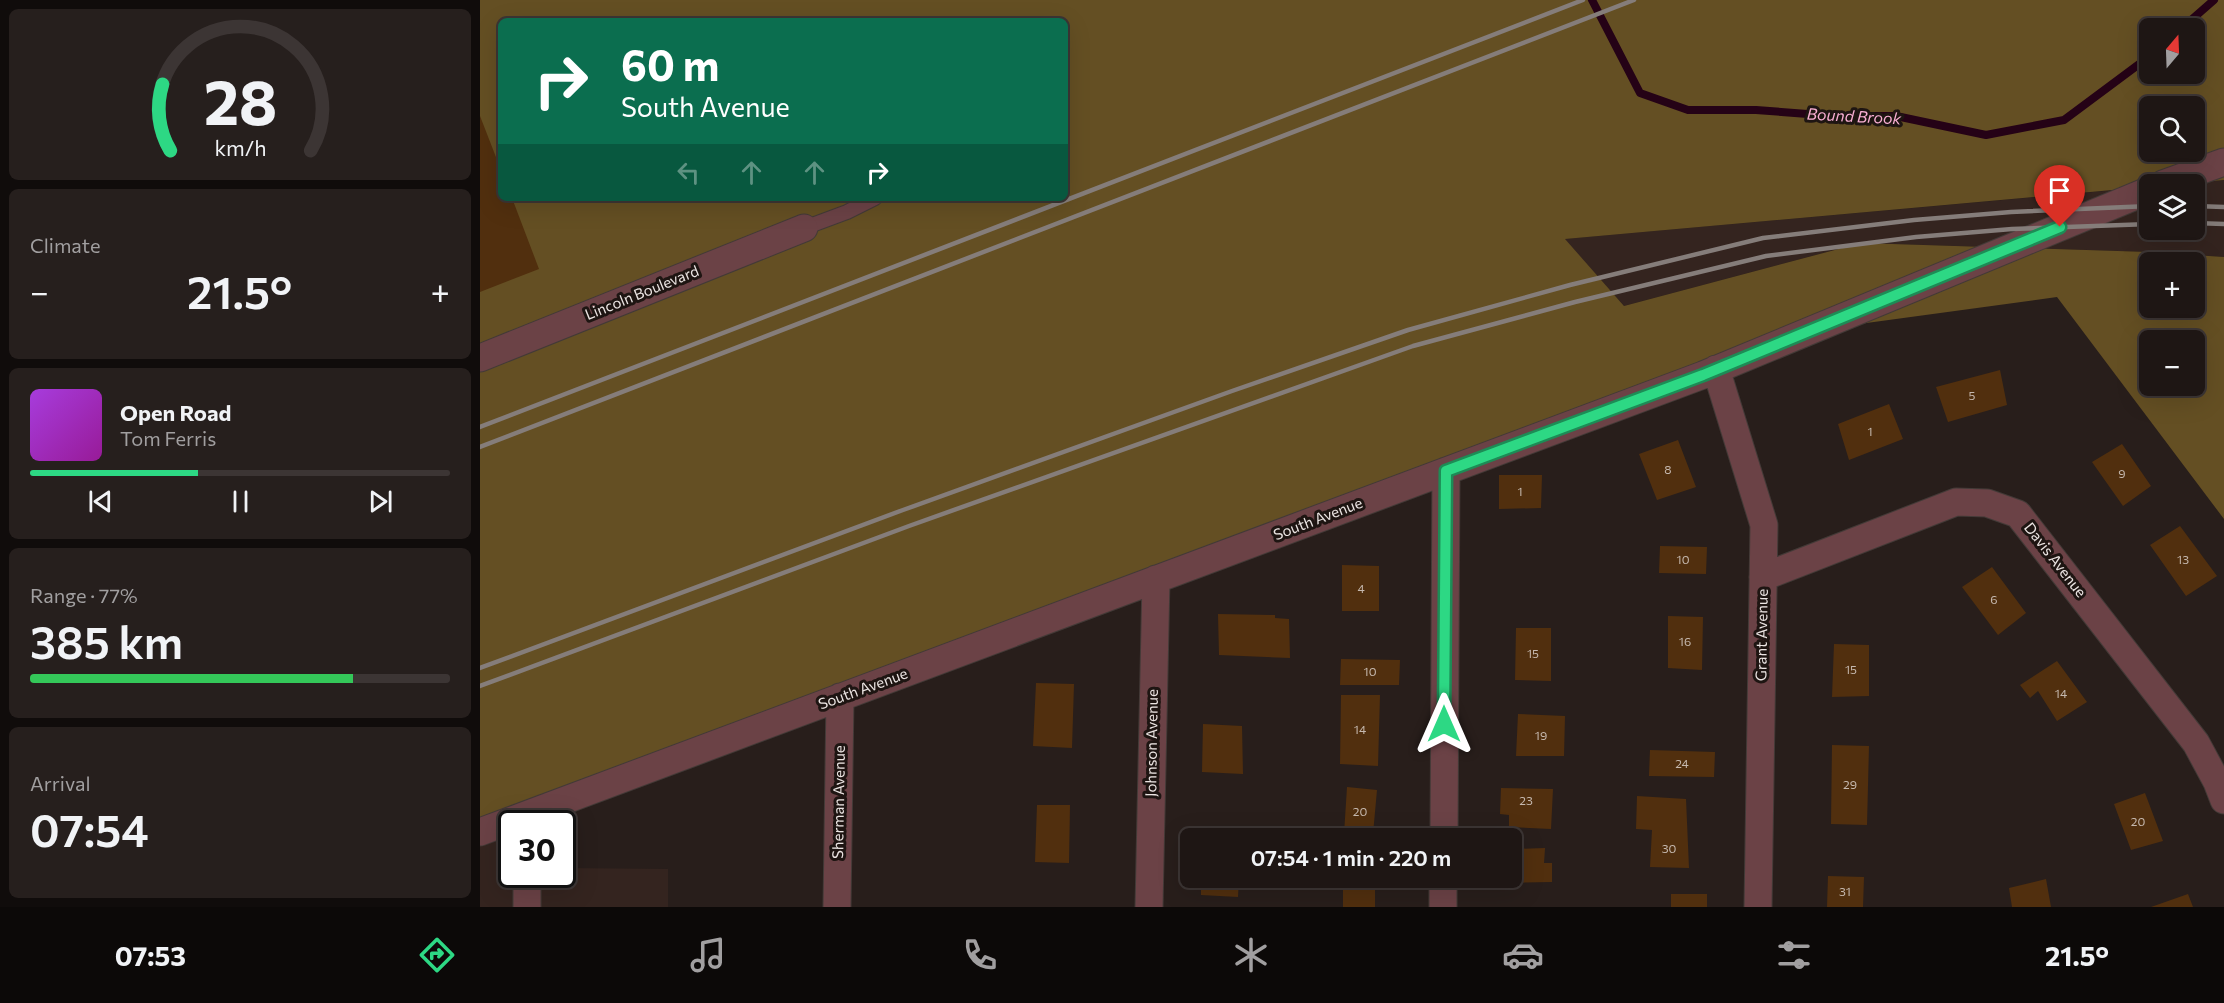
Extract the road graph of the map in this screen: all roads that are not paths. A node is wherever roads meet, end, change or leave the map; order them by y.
1 (2224, 162) edge
2 (2191, 174) edge
3 (2139, 195) edge
4 (868, 201) edge
5 (804, 228) joint
6 (480, 358) edge
7 (1716, 369) junction
8 (1446, 471) junction
9 (1763, 578) junction
10 (1156, 579) junction
11 (840, 697) junction
12 (2224, 800) edge
13 (550, 810) edge
14 (498, 827) edge
15 (1444, 828) edge
16 (480, 832) edge
17 (527, 888) edge
18 (1443, 888) edge
19 (527, 907) edge
20 (837, 907) edge
21 (1149, 907) edge
22 (1443, 907) edge
23 (1758, 907) edge

1 - 2 street
3 - 7 street, South Avenue
4 - 5 lane
5 - 6 street, Lincoln Boulevard
7 - 8 street, South Avenue
7 - 9 street, Grant Avenue
8 - 10 street, South Avenue
8 - 15 street
9 - 12 street, Davis Avenue
9 - 23 street, Grant Avenue
10 - 11 street, South Avenue
10 - 21 street, Johnson Avenue
11 - 13 street, South Avenue
11 - 20 street, Sherman Avenue
14 - 16 street, South Avenue
17 - 19 street
18 - 22 street

